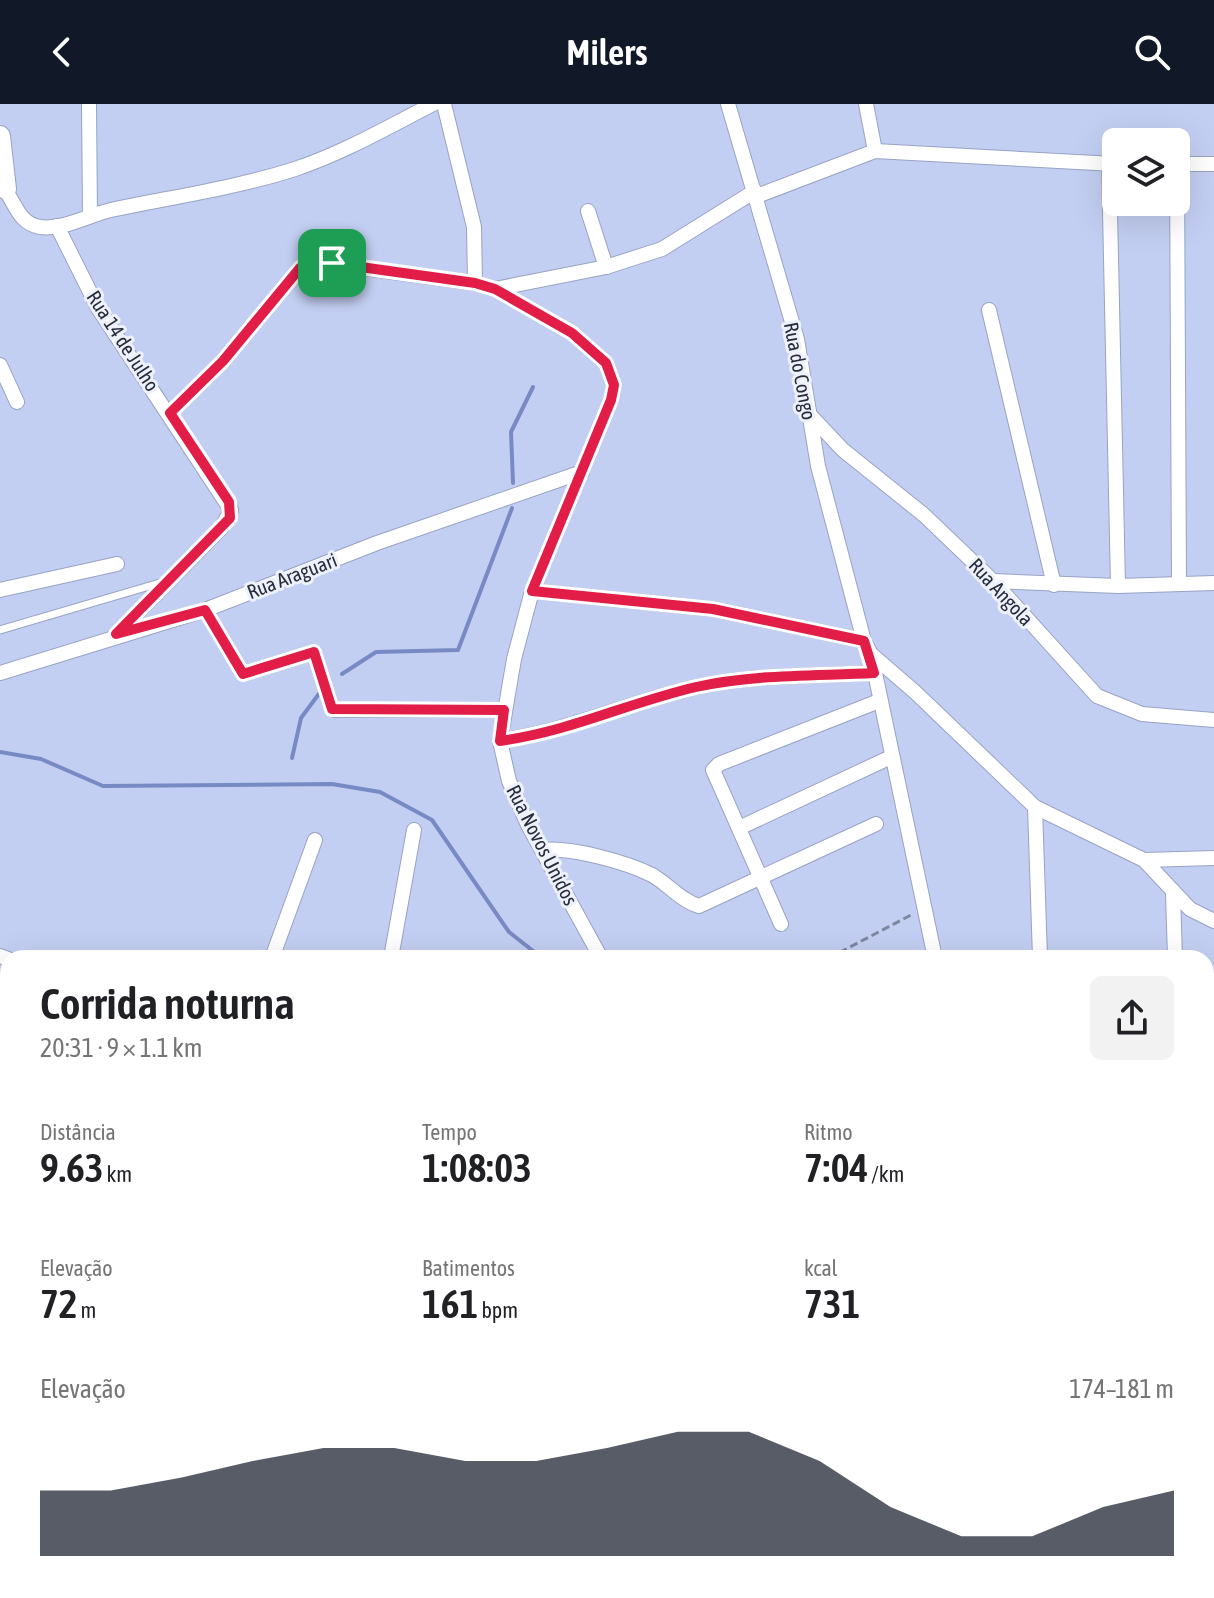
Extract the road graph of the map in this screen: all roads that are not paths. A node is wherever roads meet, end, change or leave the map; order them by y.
1 (89, 104) edge
2 (433, 104) edge
3 (444, 104) edge
4 (728, 104) edge
5 (866, 104) edge
6 (0, 136) edge
7 (875, 151) junction
8 (1102, 163) edge
9 (1190, 164) edge
10 (1214, 164) edge
11 (3, 187) edge
12 (756, 194) junction
13 (588, 211) dead end
14 (90, 215) junction
15 (1113, 216) edge
16 (1176, 216) edge
17 (57, 226) junction
18 (606, 267) junction
19 (475, 283) junction
20 (495, 289) junction
21 (989, 310) dead end
22 (0, 365) edge
23 (17, 402) dead end
24 (170, 413) junction
25 (809, 414) junction
26 (582, 472) junction
27 (117, 564) dead end
28 (170, 580) junction
29 (993, 581) junction
30 (1214, 583) edge
31 (1179, 584) junction
32 (1054, 585) junction
33 (1118, 586) junction
34 (0, 590) edge
35 (532, 591) junction
36 (205, 610) junction
37 (0, 630) edge
38 (116, 634) junction
39 (867, 647) junction
40 (0, 673) edge
41 (874, 673) junction
42 (879, 701) junction
43 (504, 710) junction
44 (1214, 720) edge
45 (500, 741) junction
46 (891, 757) junction
47 (1035, 807) junction
48 (876, 824) dead end
49 (739, 828) junction
50 (414, 830) dead end
51 (315, 840) dead end
52 (543, 850) junction
53 (1214, 858) edge
54 (1144, 860) junction
55 (760, 878) junction
56 (1173, 893) junction
57 (1214, 921) edge
58 (781, 924) dead end
59 (275, 950) edge
60 (392, 950) edge
61 (597, 950) edge
62 (933, 950) edge
63 (1040, 950) edge
64 (1175, 950) edge

1 - 14 street
2 - 14 street
3 - 19 street
4 - 12 street, Rua do Congo
5 - 7 street
6 - 11 street
7 - 8 street
7 - 12 street
9 - 10 street
11 - 17 street
12 - 18 street
12 - 25 street, Rua do Congo
13 - 18 street
14 - 17 street
15 - 33 street
16 - 31 street
17 - 24 street, Rua 14 de Julho
18 - 20 street
19 - 20 street, Rua Novos Unidos
19 - 24 street, Rua Novos Unidos
20 - 26 street, Rua Novos Unidos
21 - 32 street
22 - 23 street
24 - 28 street, Rua 14 de Julho
25 - 29 street, Rua Angola
25 - 39 street, Rua do Congo
26 - 35 street, Rua Novos Unidos
26 - 36 street, Rua Araguari
27 - 34 street
28 - 37 lane
28 - 38 street, Rua 14 de Julho
29 - 32 street
29 - 44 street, Rua Angola
30 - 31 street
31 - 33 street
32 - 33 street
35 - 39 street
35 - 43 street, Rua Novos Unidos
36 - 38 street, Rua Araguari
36 - 43 street
38 - 40 street, Rua Araguari
39 - 41 street, Rua do Congo
39 - 47 street
41 - 42 street, Rua do Congo
41 - 45 street
42 - 46 street, Rua do Congo
42 - 49 street
43 - 45 street, Rua Novos Unidos
45 - 52 street, Rua Novos Unidos
46 - 49 street
46 - 62 street, Rua do Congo
47 - 54 street
47 - 63 street
48 - 55 street
49 - 55 street
50 - 60 street
51 - 59 street
52 - 55 street
52 - 61 street, Rua Novos Unidos
53 - 54 street
54 - 56 street
55 - 58 street
56 - 57 street
56 - 64 street

